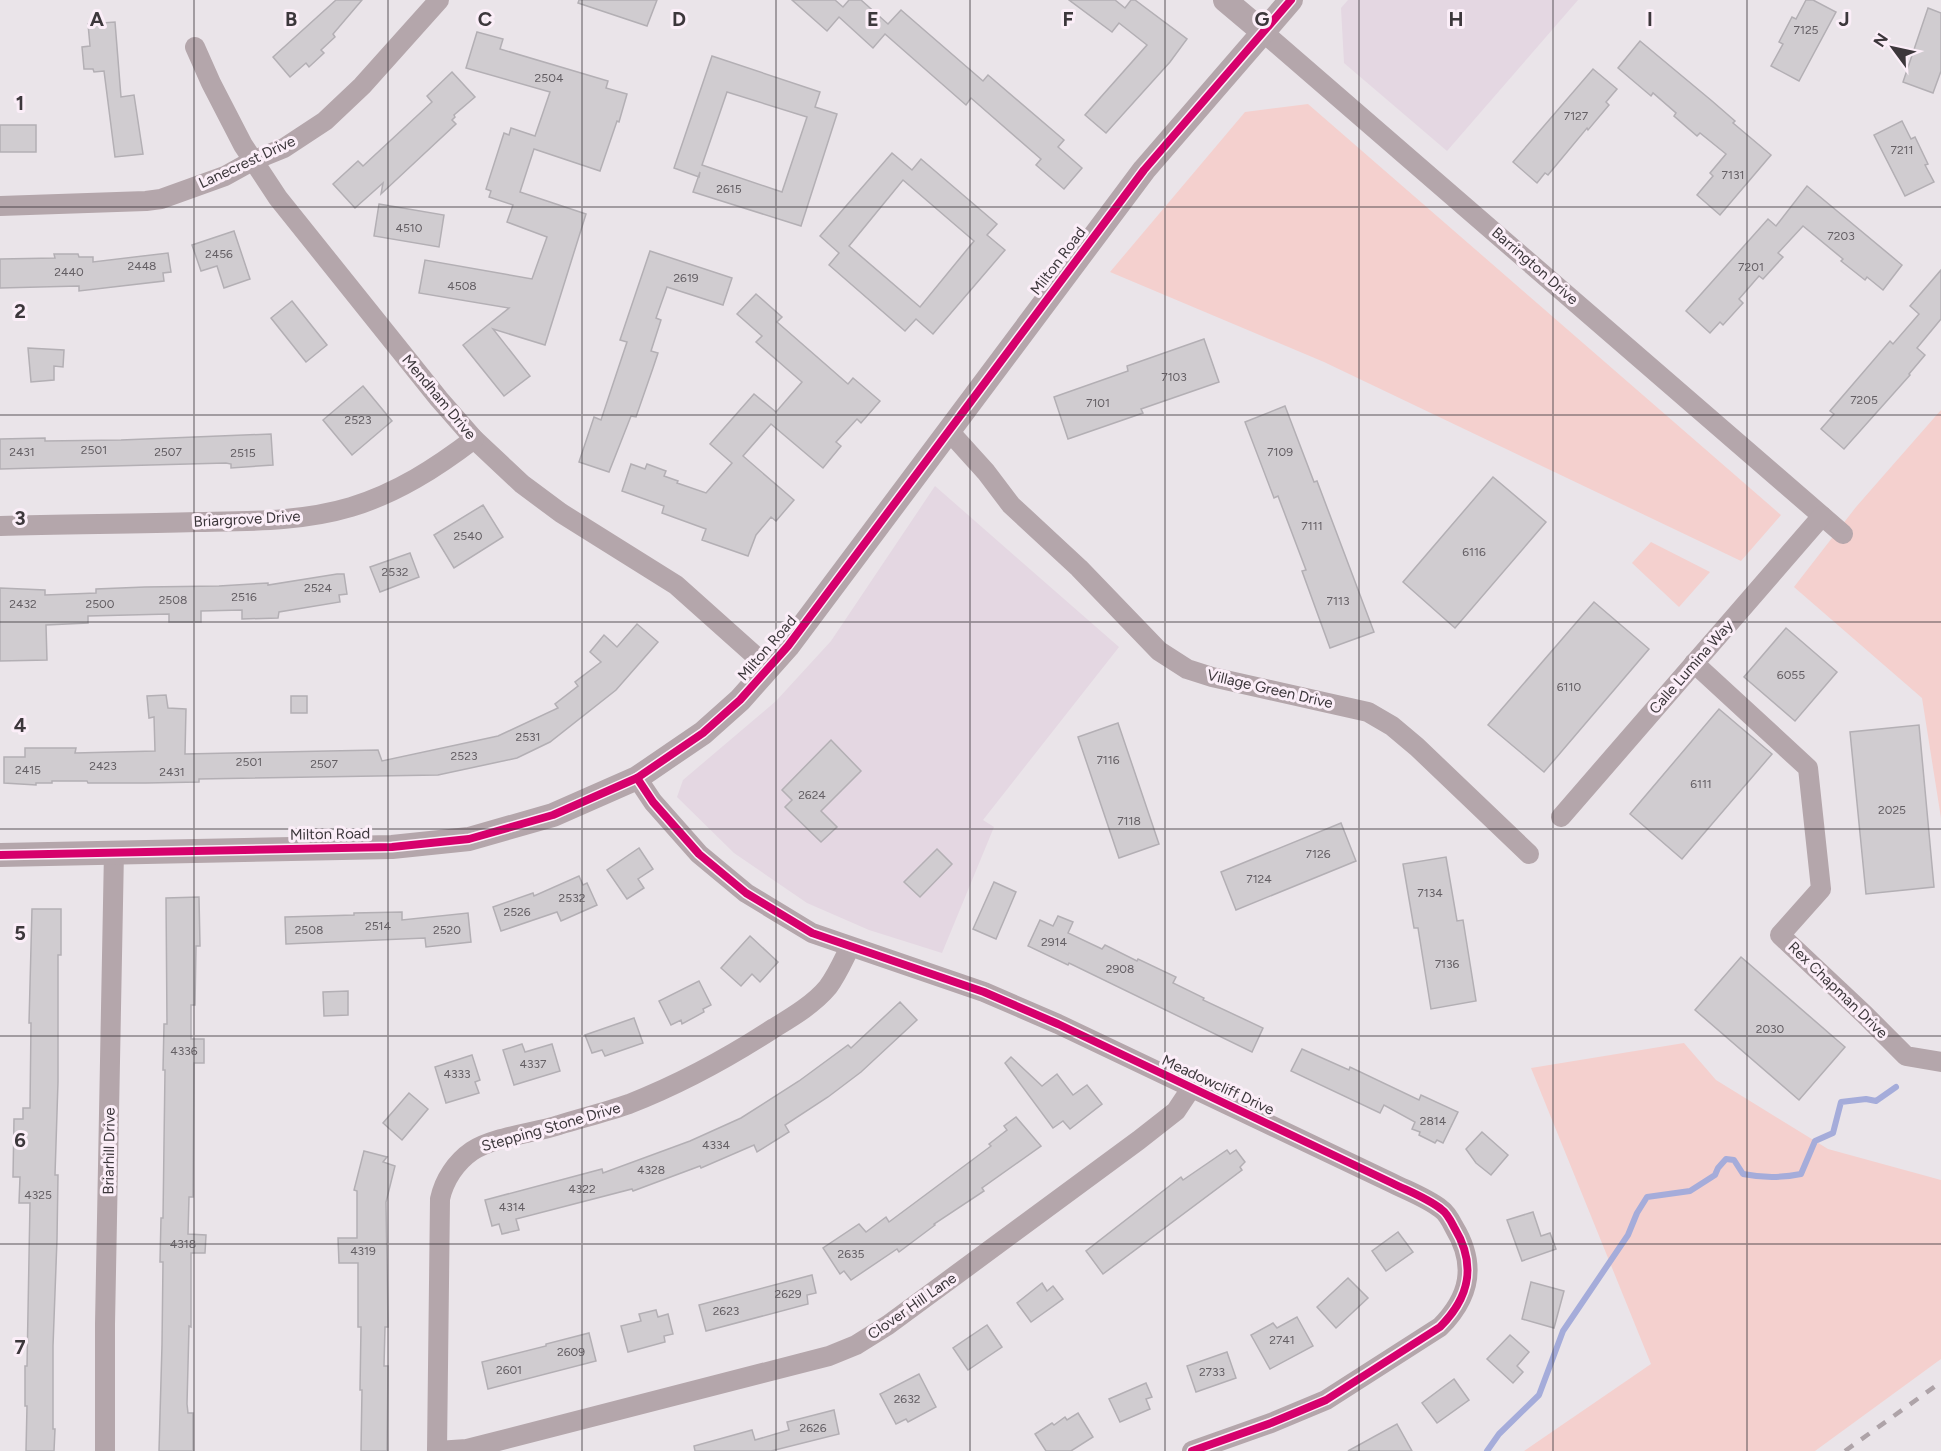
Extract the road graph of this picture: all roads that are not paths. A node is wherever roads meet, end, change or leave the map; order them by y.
1 (439, 0) edge
2 (1225, 0) edge
3 (1291, 0) edge
4 (1263, 32) junction
5 (195, 47) dead end
6 (252, 161) junction
7 (0, 206) edge
8 (948, 430) junction
9 (474, 440) junction
10 (1822, 516) junction
11 (0, 526) edge
12 (1843, 534) dead end
13 (1694, 663) junction
14 (770, 668) junction
15 (636, 778) junction
16 (1561, 817) dead end
17 (114, 851) junction
18 (1529, 854) dead end
19 (0, 855) edge
20 (850, 947) junction
21 (1941, 1062) edge
22 (1192, 1087) junction
23 (105, 1451) edge
24 (437, 1451) edge
25 (1192, 1451) edge

1 - 6 street, Lanecrest Drive
2 - 4 street, Barrington Drive
3 - 4 street, Milton Road
4 - 8 street, Milton Road
4 - 10 street, Barrington Drive
5 - 6 street, Mendham Drive
6 - 7 street, Lanecrest Drive
6 - 9 street, Mendham Drive
8 - 14 street, Milton Road
8 - 18 street, Village Green Drive
9 - 11 street, Briargrove Drive
9 - 14 street, Mendham Drive
10 - 12 street, Barrington Drive
10 - 13 street, Calle Lumina Way
13 - 16 street, Calle Lumina Way
13 - 21 street, Rex Chapman Drive
14 - 15 street, Milton Road
15 - 17 street, Milton Road
15 - 20 street, Meadowcliff Drive
17 - 19 street, Milton Road
17 - 23 street, Briarhill Drive
20 - 22 street, Meadowcliff Drive
20 - 24 street, Stepping Stone Drive
22 - 24 street, Clover Hill Lane
22 - 25 street, Meadowcliff Drive

